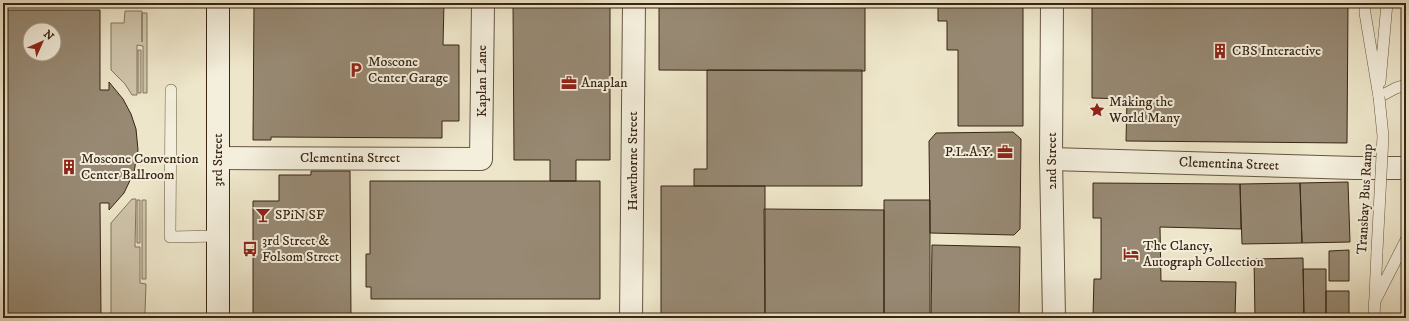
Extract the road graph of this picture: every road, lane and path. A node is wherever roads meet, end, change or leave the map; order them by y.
1 (218, 3) edge
2 (483, 3) edge
3 (634, 3) edge
4 (1052, 3) edge
5 (1364, 3) edge
6 (1387, 3) edge
7 (1406, 85) edge
8 (171, 90) dead end
9 (1378, 97) junction
10 (218, 158) junction
11 (481, 159) joint
12 (1051, 159) junction
13 (1406, 168) edge
14 (218, 236) junction
15 (1406, 240) edge
16 (1374, 303) junction
17 (218, 318) edge
18 (631, 318) edge
19 (1054, 318) edge
20 (1374, 318) edge

1 - 10 street, 3rd Street
2 - 11 street, Kaplan Lane
3 - 18 street, Hawthorne Street
4 - 12 street, 2nd Street
5 - 9 lane, Transbay Bus Ramp
6 - 9 lane, Transbay Bus Ramp
7 - 9 lane
8 - 14 lane
9 - 16 lane, Transbay Bus Ramp, bridge
10 - 11 street, Clementina Street
10 - 14 street, 3rd Street
12 - 13 street, Clementina Street
12 - 19 street, 2nd Street
14 - 17 street, 3rd Street
15 - 16 lane, Transbay Bus Ramp
16 - 20 lane, Transbay Bus Ramp

